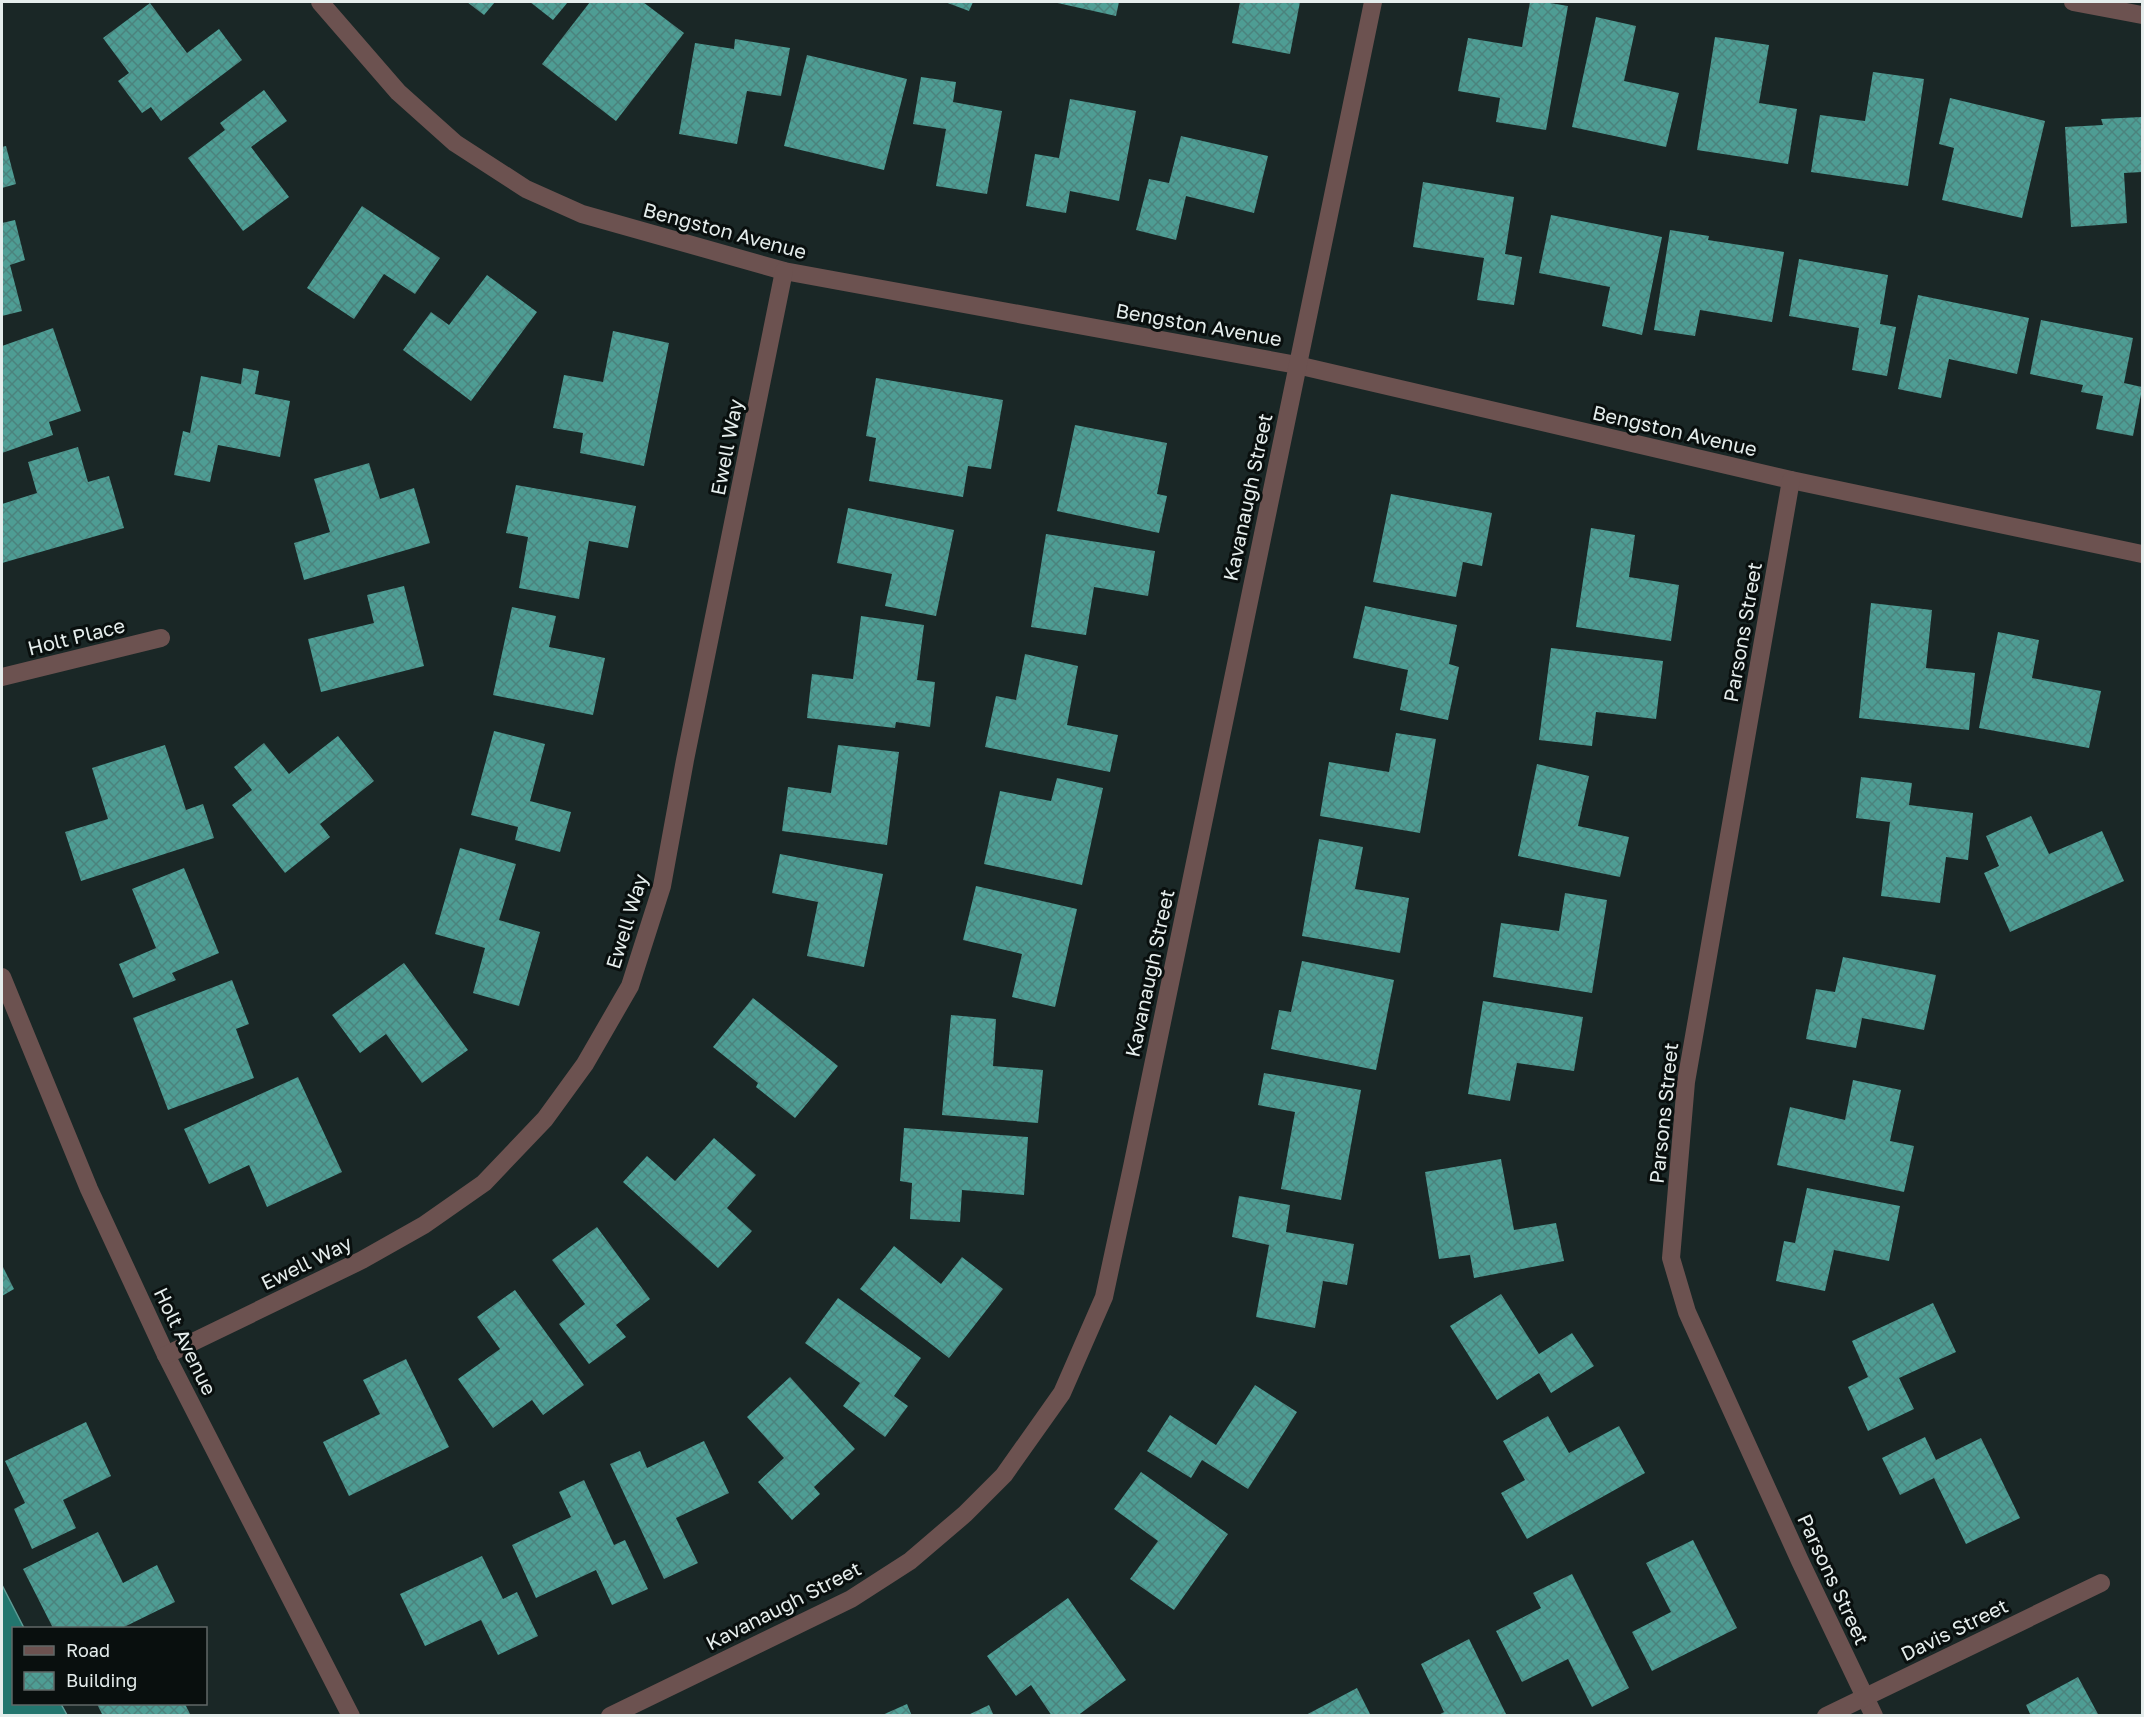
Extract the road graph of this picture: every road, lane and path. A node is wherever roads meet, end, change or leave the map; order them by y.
1 (321, 2) edge
2 (1372, 2) edge
3 (2073, 2) edge
4 (2142, 15) edge
5 (784, 271) junction
6 (1297, 365) junction
7 (1791, 480) junction
8 (2142, 554) edge
9 (161, 638) dead end
10 (2, 677) edge
11 (2, 977) edge
12 (166, 1355) junction
13 (2101, 1583) dead end
14 (1865, 1697) junction
15 (351, 1716) edge
16 (610, 1716) edge
17 (1826, 1716) edge
18 (1874, 1716) edge

1 - 5 street, Bengston Avenue
2 - 6 street, Kavanaugh Street
3 - 4 street
5 - 6 street, Bengston Avenue
5 - 12 street, Ewell Way
6 - 7 street, Bengston Avenue
6 - 16 street, Kavanaugh Street
7 - 8 street, Bengston Avenue
7 - 14 street, Parsons Street
9 - 10 street, Holt Place
11 - 12 street, Holt Avenue
12 - 15 street, Holt Avenue
13 - 14 street, Davis Street
14 - 17 street, Davis Street
14 - 18 street, Parsons Street

